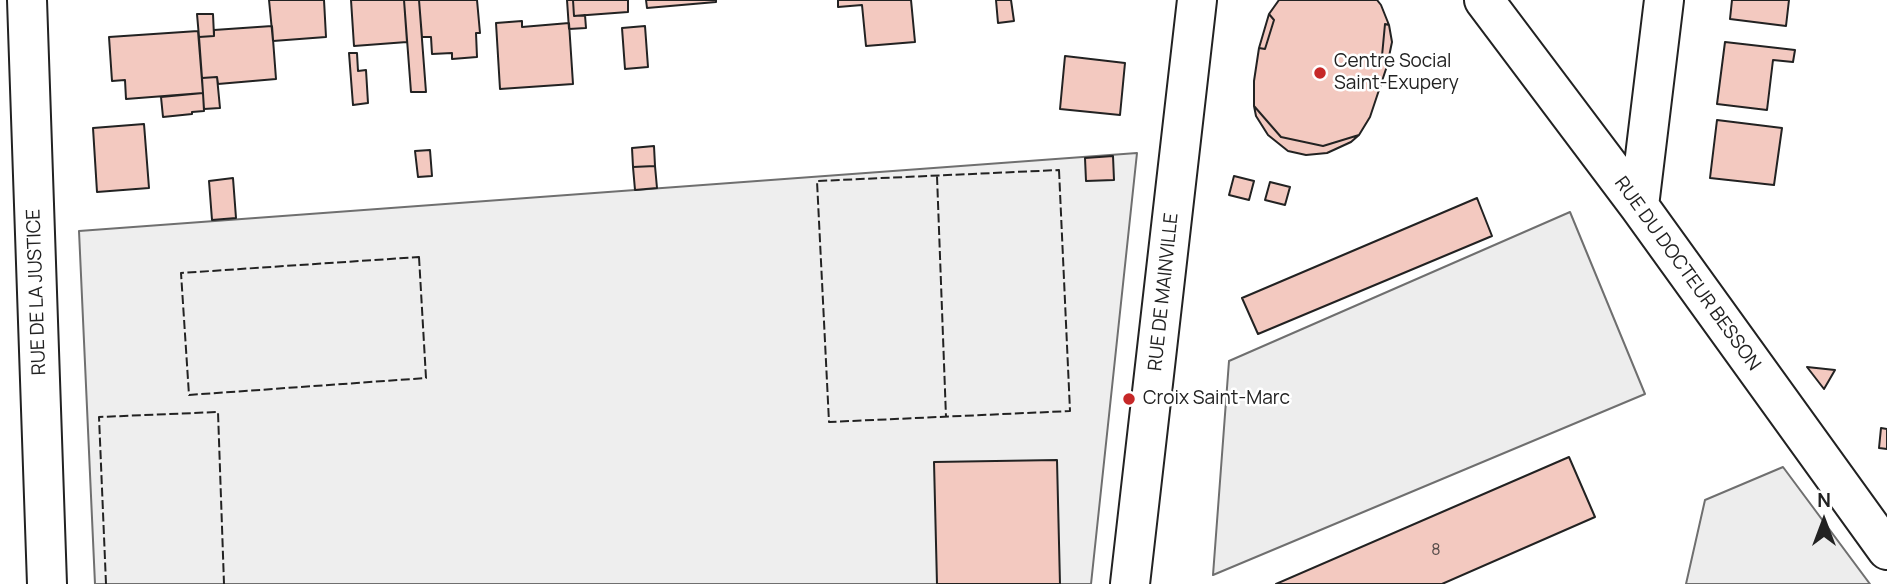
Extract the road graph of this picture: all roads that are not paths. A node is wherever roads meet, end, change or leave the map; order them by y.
1 (27, 0) edge
2 (1197, 0) edge
3 (1484, 0) edge
4 (1664, 0) edge
5 (1639, 206) junction
6 (1887, 550) edge
7 (47, 584) edge
8 (1130, 584) edge

1 - 7 street, RUE DE LA JUSTICE
2 - 8 street, RUE DE MAINVILLE
3 - 5 street, RUE DU DOCTEUR BESSON
4 - 5 street
5 - 6 street, RUE DU DOCTEUR BESSON

